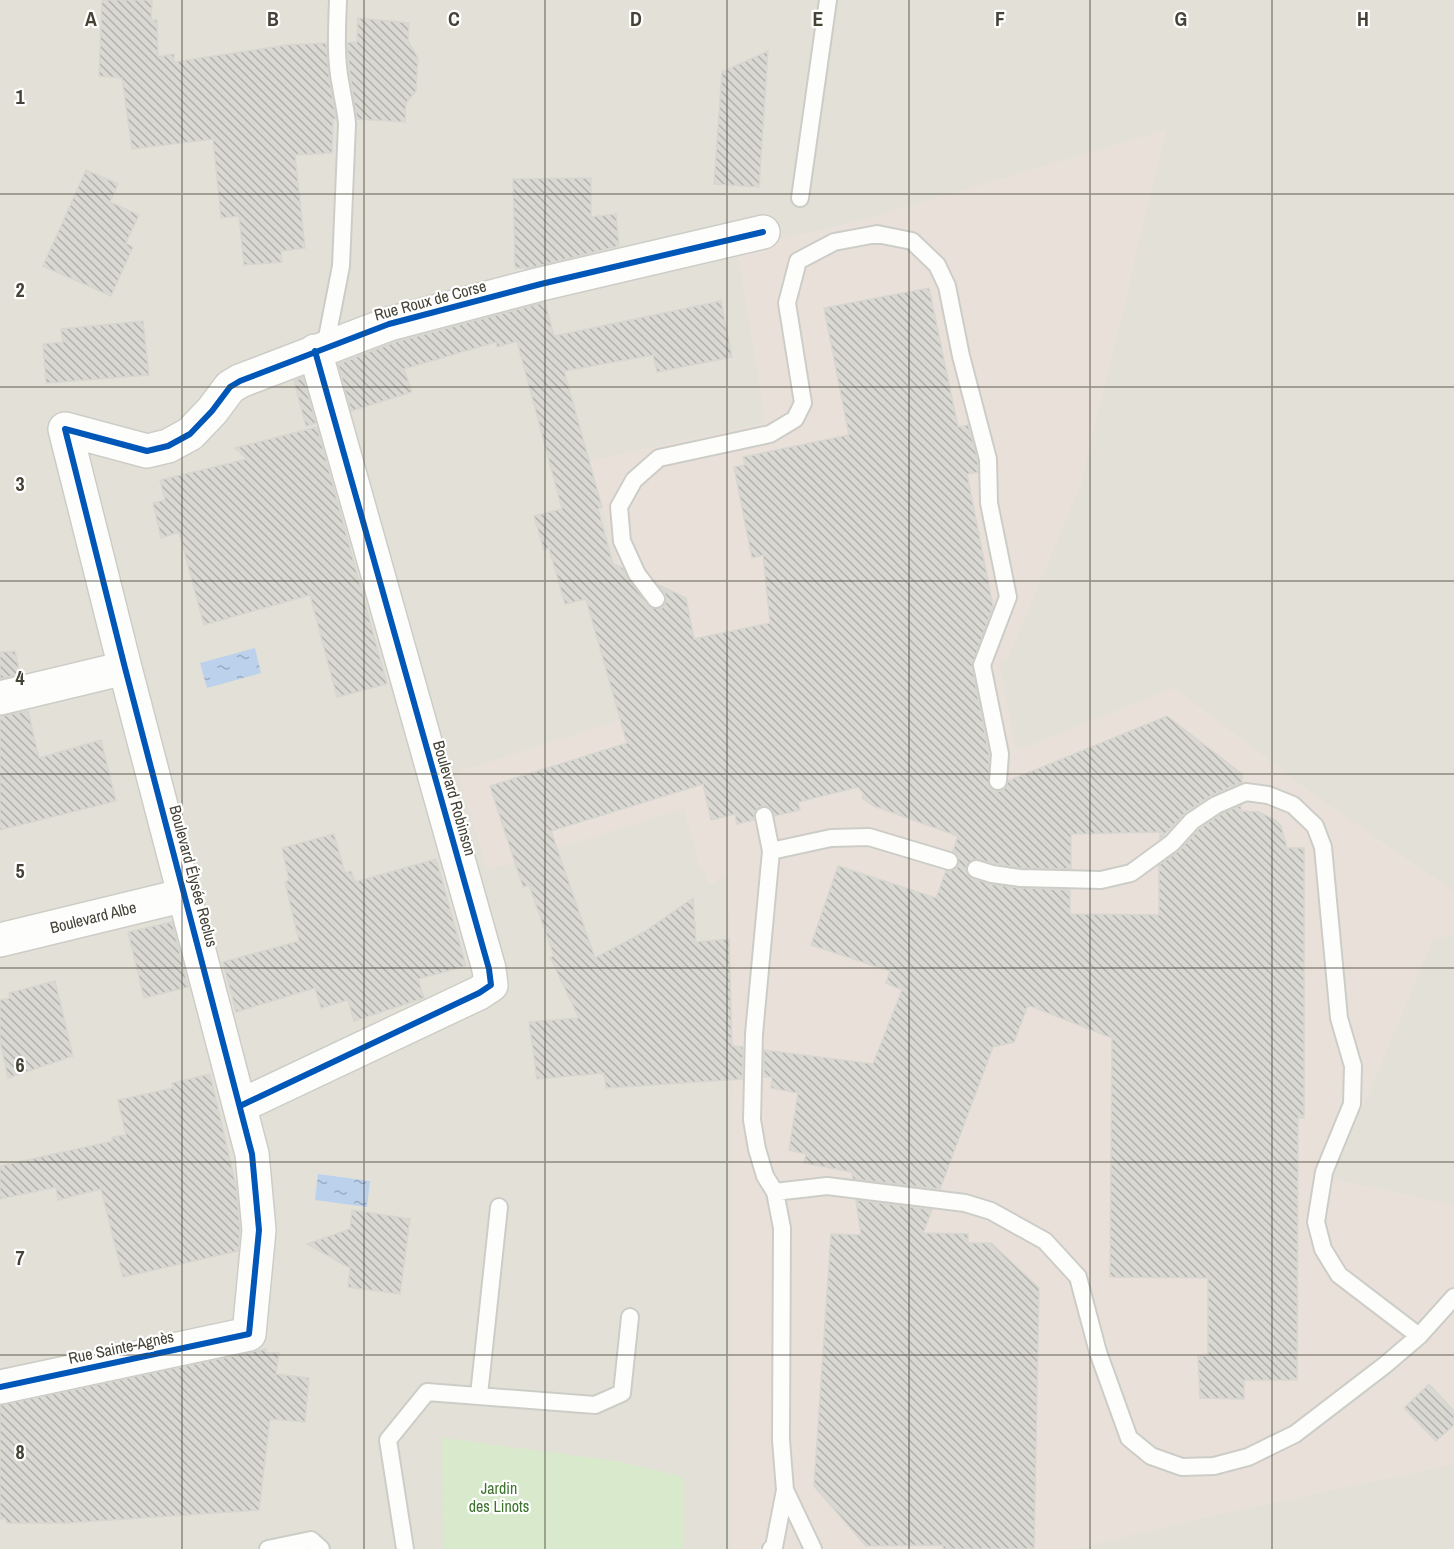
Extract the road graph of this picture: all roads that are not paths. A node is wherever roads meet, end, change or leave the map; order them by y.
1 (338, 0) edge
2 (828, 0) edge
3 (800, 198) dead end
4 (763, 232) dead end
5 (320, 350) junction
6 (65, 429) joint
7 (656, 598) dead end
8 (125, 668) junction
9 (0, 698) edge
10 (998, 781) dead end
11 (764, 816) dead end
12 (771, 851) junction
13 (949, 861) dead end
14 (976, 869) dead end
15 (185, 894) junction
16 (0, 940) edge
17 (240, 1106) junction
18 (775, 1192) junction
19 (499, 1207) dead end
20 (1454, 1297) edge
21 (630, 1317) dead end
22 (249, 1334) joint
23 (1419, 1336) junction
24 (0, 1387) edge
25 (479, 1395) junction
26 (784, 1490) junction
27 (267, 1549) edge
28 (321, 1549) edge
29 (405, 1549) edge
30 (771, 1549) edge
31 (813, 1549) edge

1 - 5 lane
2 - 3 lane
4 - 5 street, Rue Roux de Corse
5 - 6 street, Rue Roux de Corse
5 - 17 street, Boulevard Robinson
6 - 8 street, Boulevard Élysée Reclus
7 - 10 lane
8 - 9 street
8 - 15 street, Boulevard Élysée Reclus
11 - 12 lane
12 - 13 lane
12 - 18 lane
14 - 23 lane
15 - 16 street, Boulevard Albe
15 - 17 street, Boulevard Élysée Reclus
17 - 22 street, Boulevard Élysée Reclus
18 - 23 lane
18 - 26 lane
19 - 25 lane
20 - 23 lane
21 - 25 lane
22 - 24 street, Rue Sainte-Agnès
25 - 29 lane
26 - 30 lane
26 - 31 lane
27 - 28 lane

